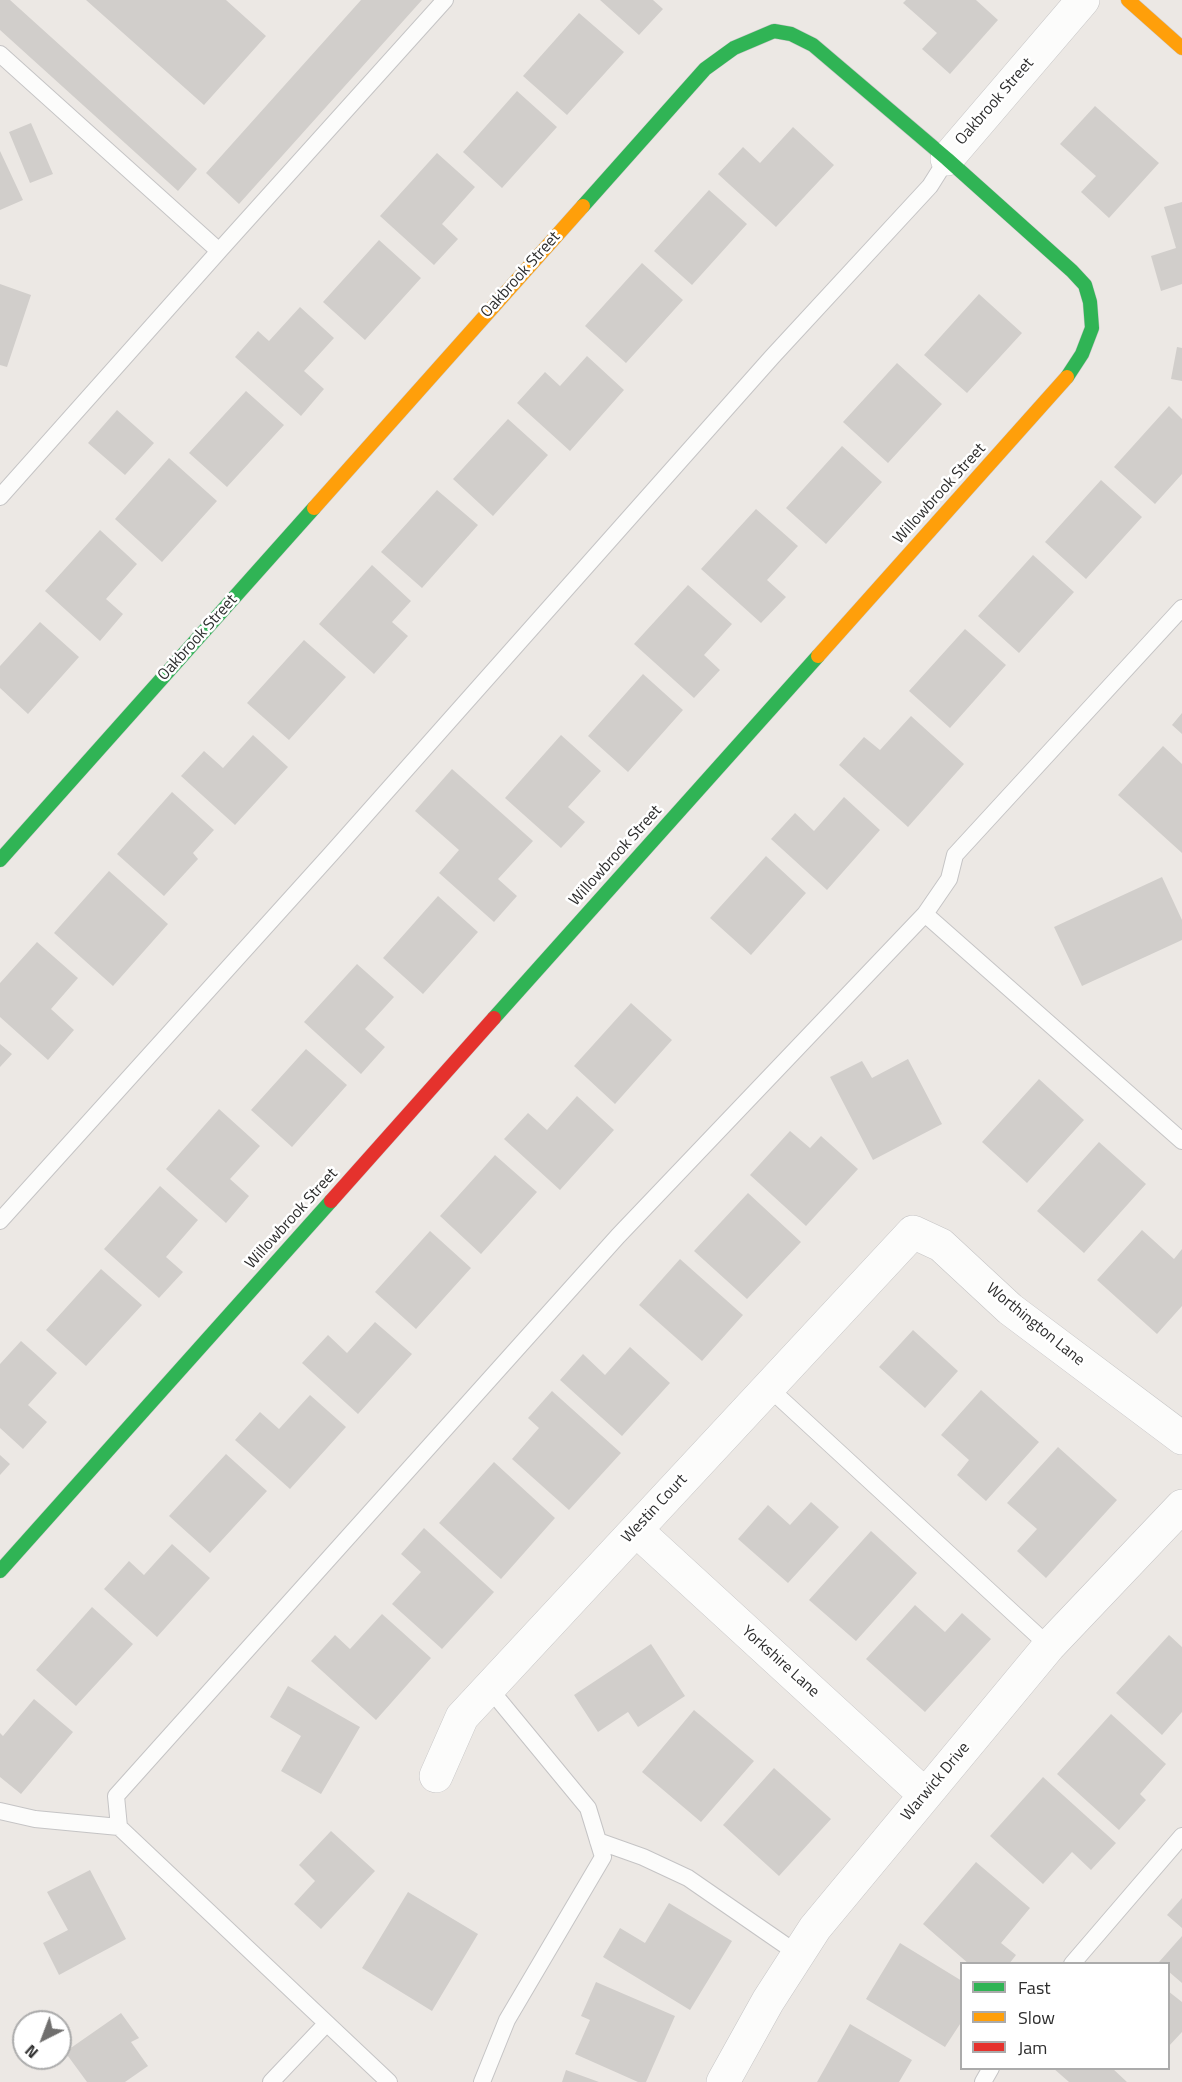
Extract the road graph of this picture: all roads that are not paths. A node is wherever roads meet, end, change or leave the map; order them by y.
1 (445, 0) edge
2 (1083, 0) edge
3 (1128, 0) edge
4 (1182, 48) edge
5 (0, 54) edge
6 (947, 159) junction
7 (219, 251) junction
8 (0, 497) edge
9 (1182, 608) edge
10 (0, 860) edge
11 (925, 914) junction
12 (1182, 1141) edge
13 (0, 1221) edge
14 (891, 1254) joint
15 (768, 1388) junction
16 (1182, 1438) edge
17 (1182, 1506) edge
18 (636, 1530) junction
19 (0, 1571) edge
20 (1049, 1646) junction
21 (489, 1688) junction
22 (436, 1776) dead end
23 (925, 1795) junction
24 (0, 1811) edge
25 (118, 1827) junction
26 (1182, 1836) edge
27 (598, 1841) junction
28 (798, 1954) junction
29 (1074, 1962) edge
30 (326, 2024) junction
31 (271, 2082) edge
32 (389, 2082) edge
33 (482, 2082) edge
34 (723, 2082) edge

1 - 7 lane
2 - 6 street, Oakbrook Street
3 - 4 street
5 - 7 lane
6 - 10 street, Oakbrook Street
6 - 13 lane
6 - 19 street, Willowbrook Street
7 - 8 lane
9 - 11 lane
11 - 12 lane
11 - 25 lane
14 - 15 street, Westin Court
14 - 16 street, Worthington Lane
15 - 18 street, Westin Court
15 - 20 lane
17 - 20 street, Warwick Drive
18 - 21 street, Westin Court
18 - 23 street, Yorkshire Lane
20 - 23 street, Warwick Drive
21 - 22 street, Westin Court
21 - 27 lane
23 - 28 street, Warwick Drive
24 - 25 lane
25 - 30 lane
26 - 29 lane
27 - 28 lane
27 - 33 lane
28 - 34 street, Warwick Drive
30 - 31 lane
30 - 32 lane

